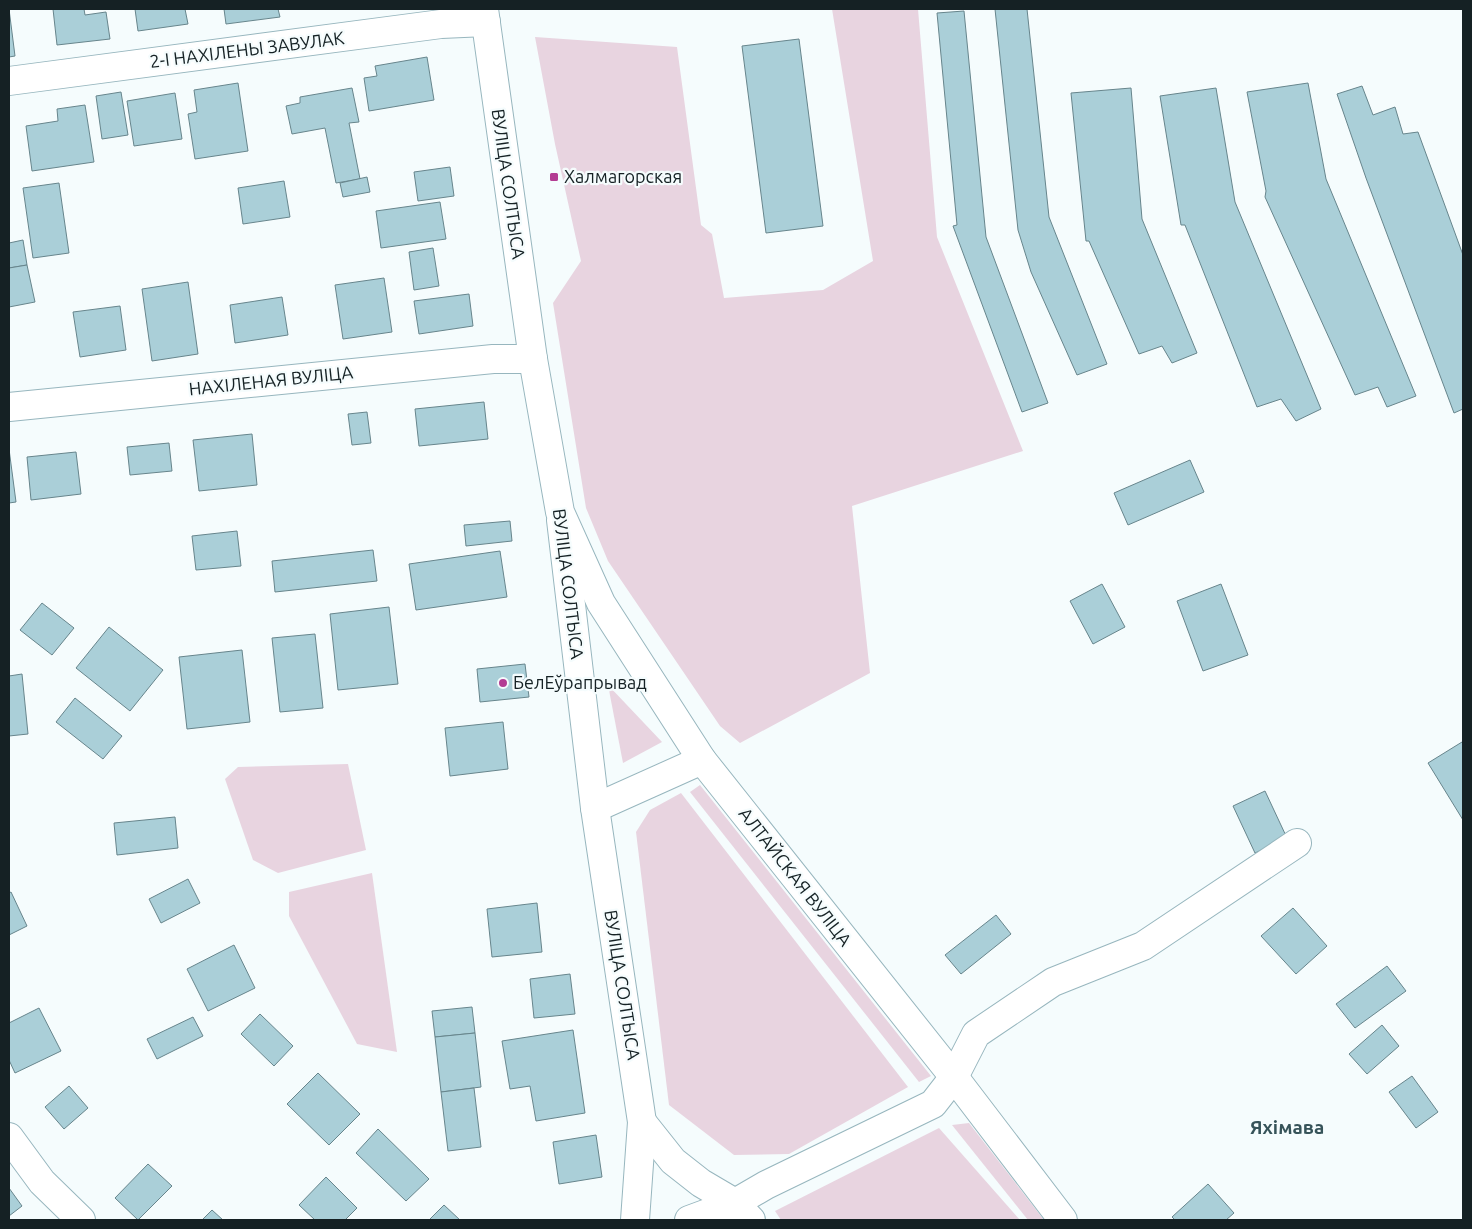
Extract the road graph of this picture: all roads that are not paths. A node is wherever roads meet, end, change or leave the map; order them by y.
1 (485, 15) edge
2 (9, 81) edge
3 (533, 359) junction
4 (9, 406) edge
5 (560, 512) junction
6 (702, 760) junction
7 (595, 808) junction
8 (1297, 843) dead end
9 (954, 1077) junction
10 (642, 1122) junction
11 (9, 1136) edge
12 (743, 1212) edge
13 (81, 1220) edge
14 (635, 1220) edge
15 (689, 1220) edge
16 (1063, 1220) edge

1 - 2 street, 2-І НАХІЛЕНЫ ЗАВУЛАК
1 - 3 street, ВУЛІЦА СОЛТЫСА
3 - 4 street, НАХІЛЕНАЯ ВУЛІЦА
3 - 5 street, ВУЛІЦА СОЛТЫСА
5 - 6 street, АЛТАЙСКАЯ ВУЛІЦА
5 - 7 street, ВУЛІЦА СОЛТЫСА
6 - 7 street
6 - 9 street, АЛТАЙСКАЯ ВУЛІЦА
7 - 10 street, ВУЛІЦА СОЛТЫСА
8 - 9 street
9 - 12 street
9 - 16 street, АЛТАЙСКАЯ ВУЛІЦА
10 - 12 street
10 - 14 street, ВУЛІЦА СОЛТЫСА
11 - 13 street
12 - 15 street

